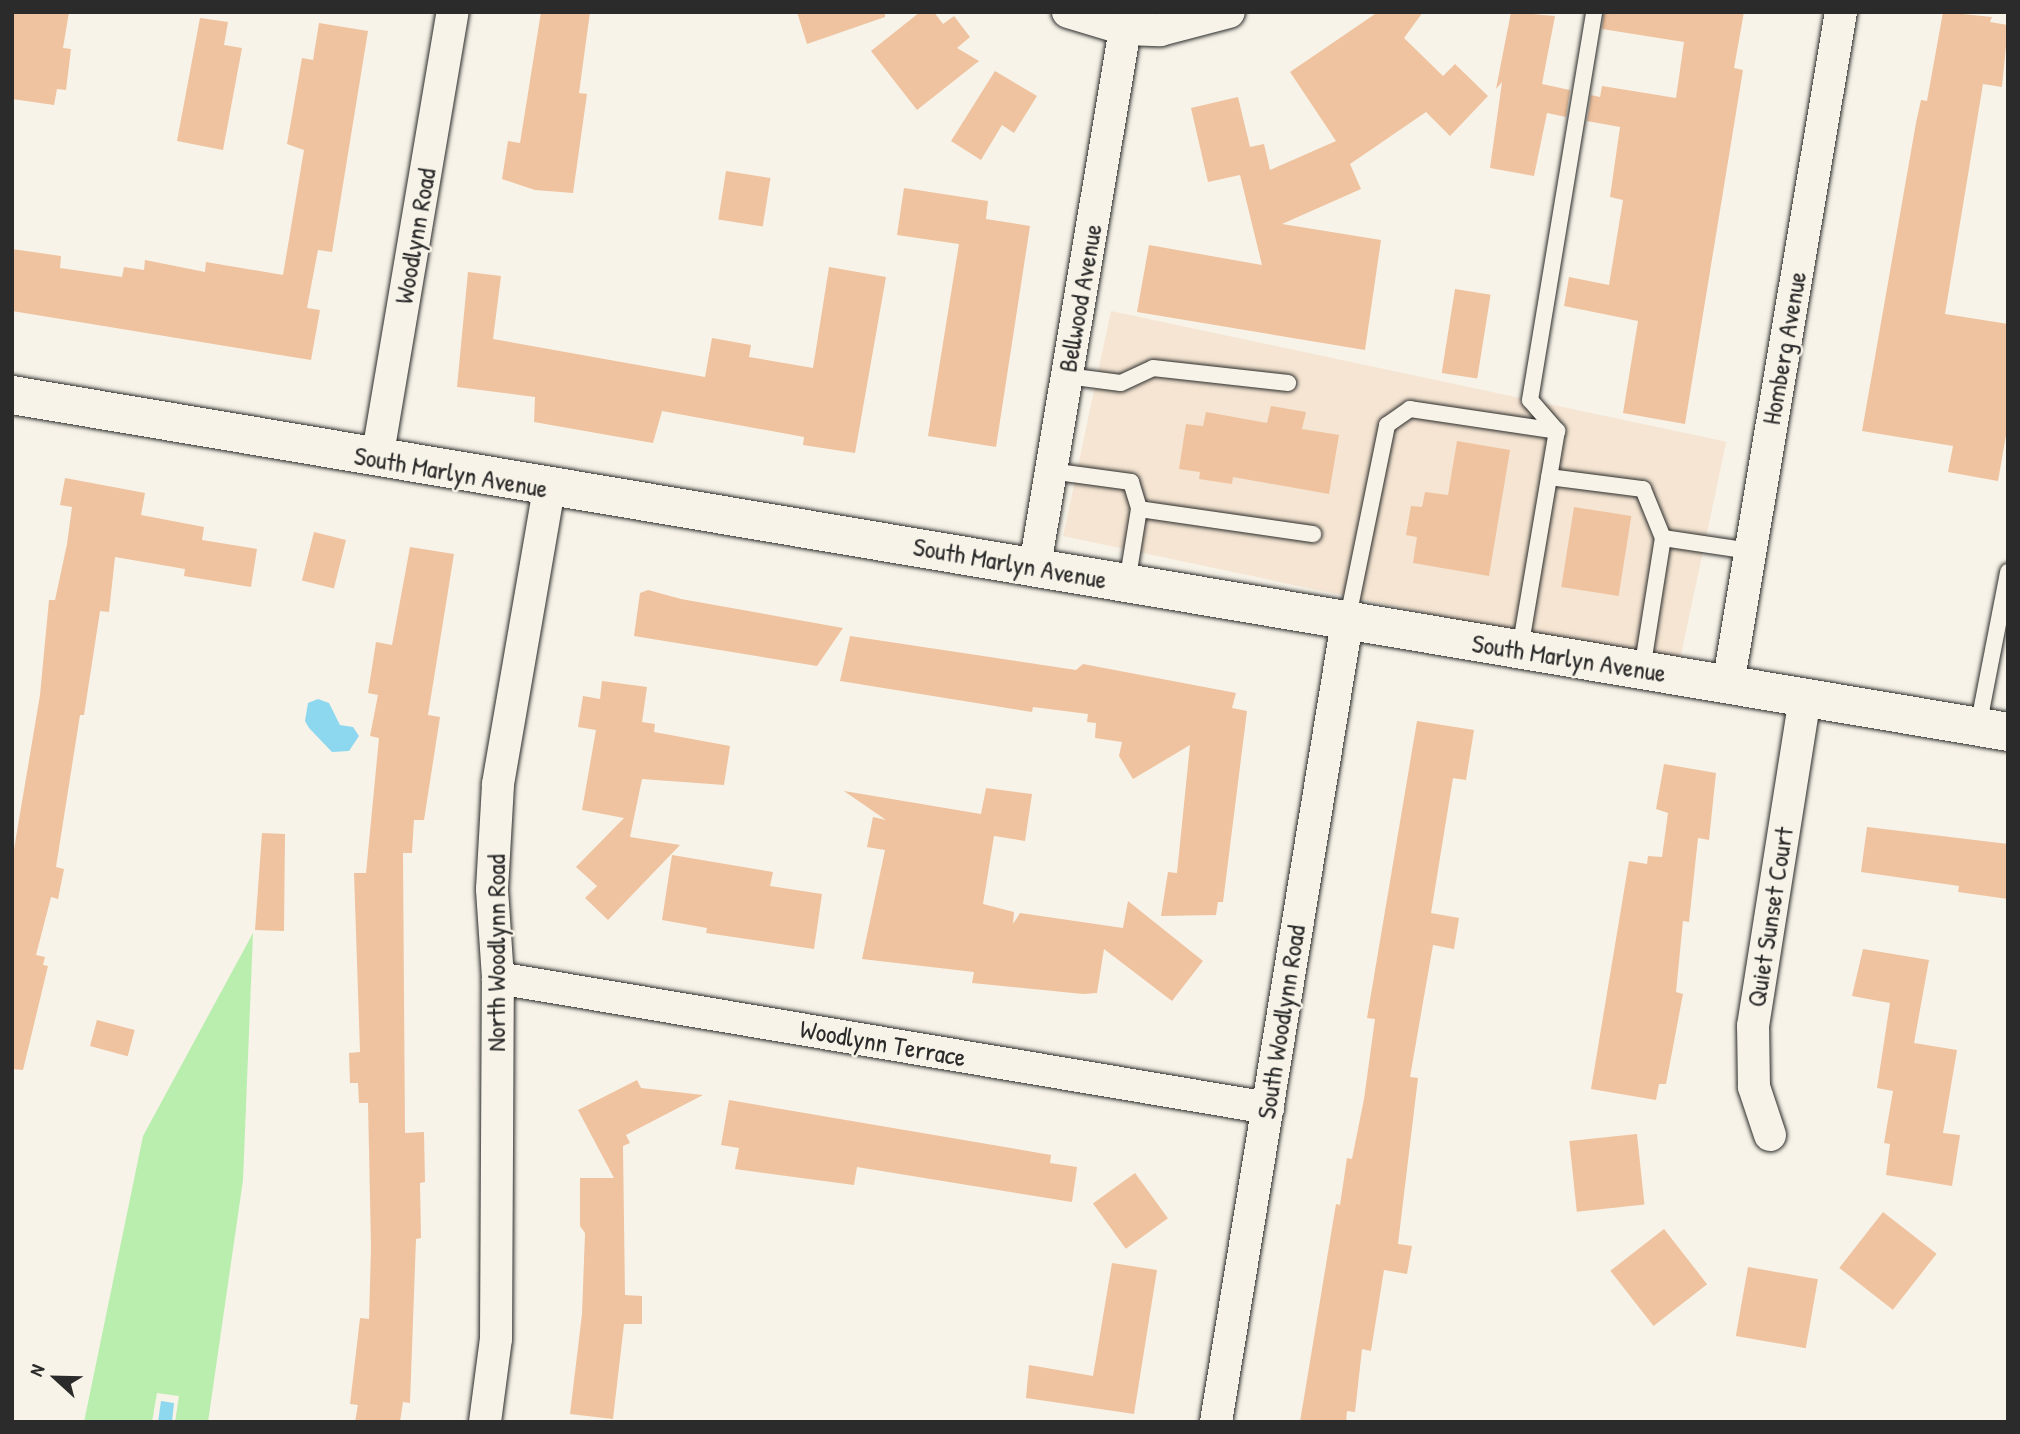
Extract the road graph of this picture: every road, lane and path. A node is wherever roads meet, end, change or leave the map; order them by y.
1 (453, 12) edge
2 (1068, 12) edge
3 (1229, 12) edge
4 (1594, 12) edge
5 (1841, 12) edge
6 (1125, 29) junction
7 (1067, 376) junction
8 (1287, 383) dead end
9 (12, 395) edge
10 (1557, 431) junction
11 (377, 459) junction
12 (1051, 471) junction
13 (1549, 477) junction
14 (549, 489) junction
15 (1139, 509) junction
16 (1313, 534) dead end
17 (1663, 538) junction
18 (1750, 551) junction
19 (1035, 566) junction
20 (2008, 572) edge
21 (1127, 583) junction
22 (1347, 621) junction
23 (1520, 650) junction
24 (1642, 670) junction
25 (1728, 685) junction
26 (1805, 698) junction
27 (1993, 729) edge
28 (498, 978) junction
29 (1268, 1108) junction
30 (1770, 1135) dead end
31 (485, 1422) edge
32 (1216, 1422) edge

1 - 11 street, Woodlynn Road
2 - 6 street
3 - 6 street
4 - 10 lane
5 - 18 street, Homberg Avenue
6 - 7 street, Bellwood Avenue
7 - 8 lane
7 - 12 street, Bellwood Avenue
9 - 11 street, South Marlyn Avenue
10 - 13 lane
10 - 22 lane
11 - 14 street, South Marlyn Avenue
12 - 15 lane
12 - 19 street, Bellwood Avenue
13 - 17 lane
13 - 23 lane
14 - 19 street, South Marlyn Avenue
14 - 28 street, North Woodlynn Road
15 - 16 lane
15 - 21 lane
17 - 18 lane
17 - 24 lane
18 - 25 street, Homberg Avenue
19 - 21 street, South Marlyn Avenue
20 - 27 lane
21 - 22 street, South Marlyn Avenue
22 - 23 street, South Marlyn Avenue
22 - 29 street, South Woodlynn Road
23 - 24 street, South Marlyn Avenue
24 - 25 street, South Marlyn Avenue
25 - 26 street, South Marlyn Avenue
26 - 27 street, South Marlyn Avenue
26 - 30 street, Quiet Sunset Court
28 - 29 street, Woodlynn Terrace
28 - 31 street, North Woodlynn Road
29 - 32 street, South Woodlynn Road

